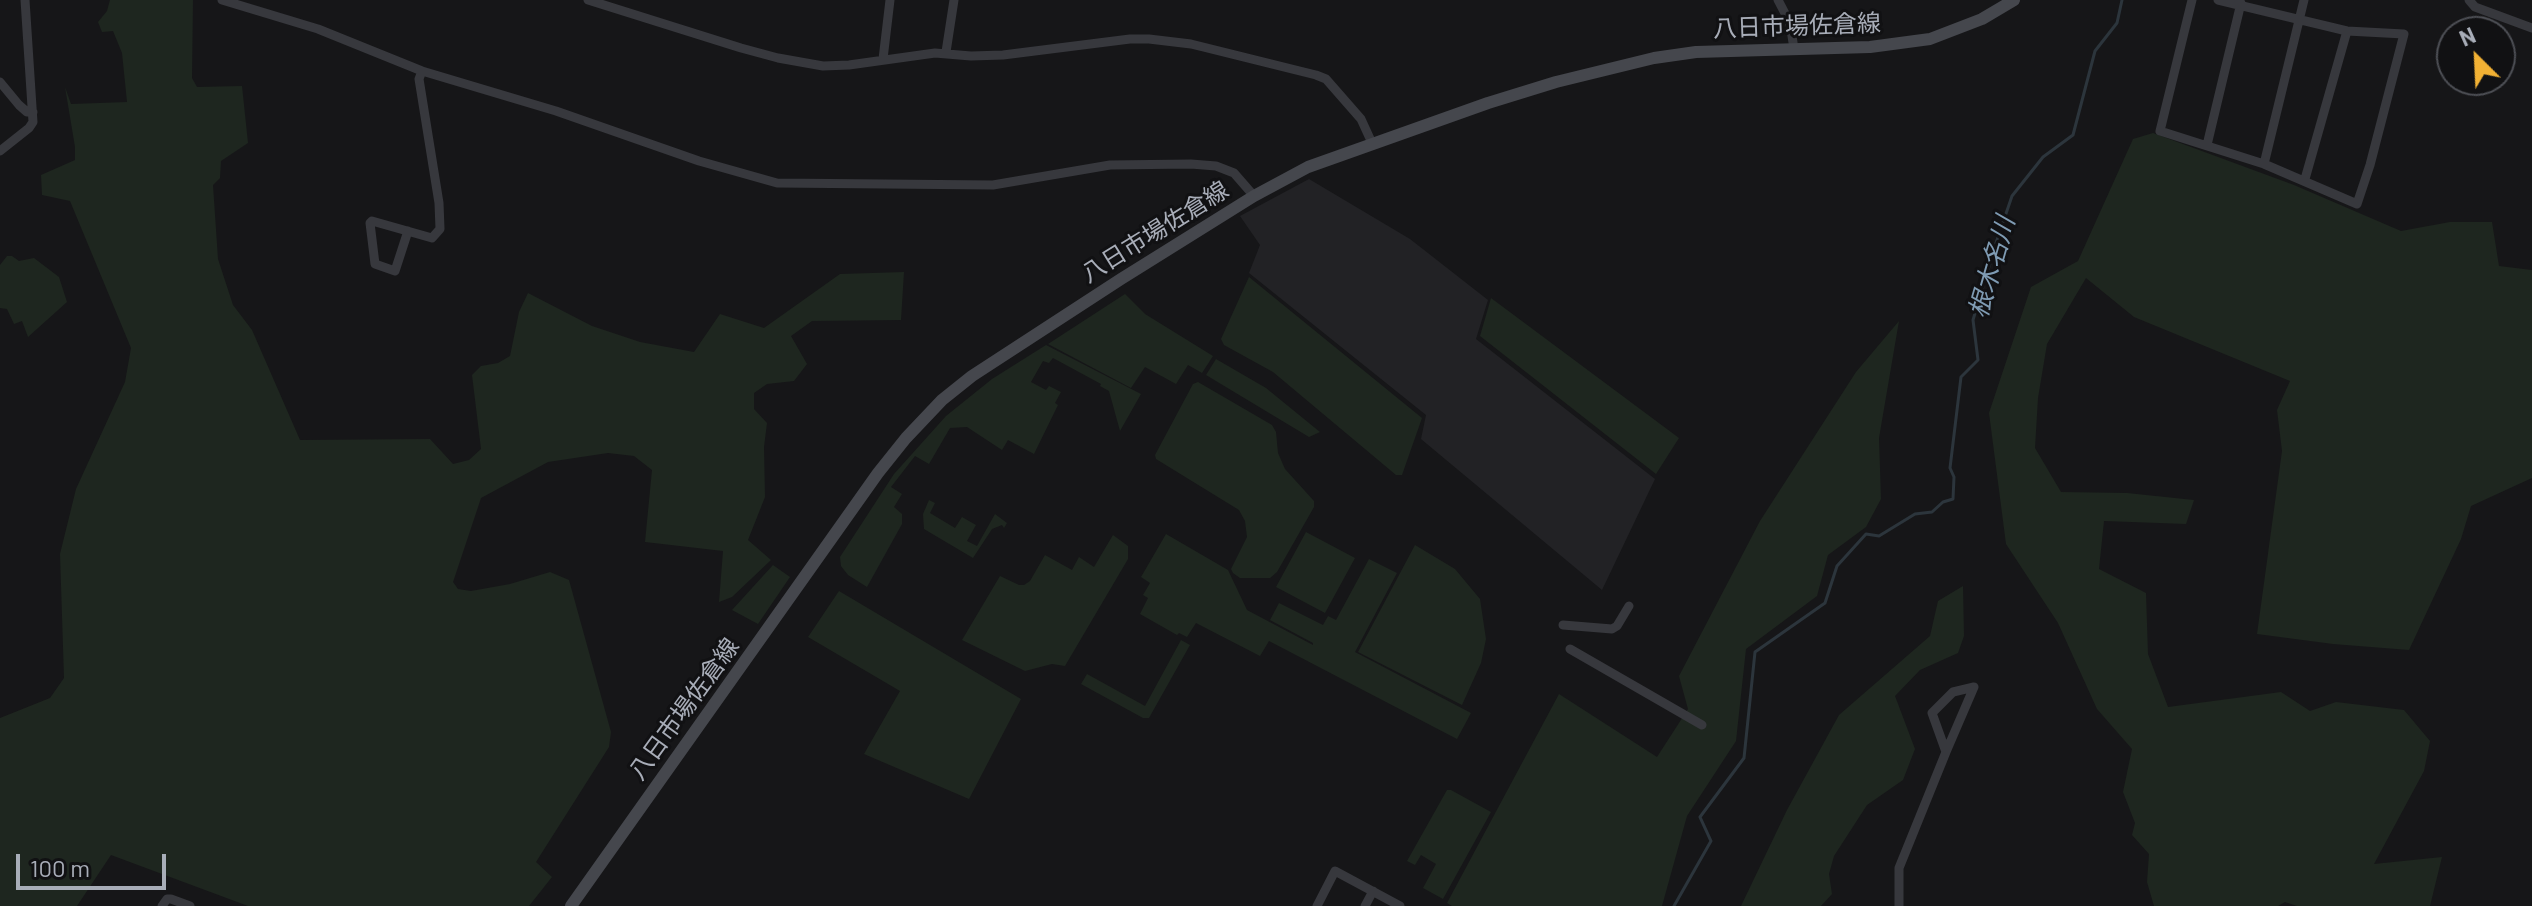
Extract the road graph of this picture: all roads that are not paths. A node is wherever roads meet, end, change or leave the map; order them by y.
1 (25, 0) edge
2 (222, 0) edge
3 (588, 0) edge
4 (890, 0) edge
5 (954, 0) edge
6 (1778, 0) edge
7 (2014, 0) edge
8 (2192, 0) edge
9 (2218, 0) edge
10 (2304, 0) edge
11 (2469, 0) edge
12 (2241, 3) edge
13 (2299, 20) junction
14 (2532, 28) edge
15 (2347, 31) junction
16 (1794, 49) junction
17 (946, 52) junction
18 (883, 59) junction
19 (422, 71) junction
20 (0, 82) edge
21 (33, 112) junction
22 (1372, 143) junction
23 (2207, 145) junction
24 (0, 151) edge
25 (2264, 164) junction
26 (2305, 179) junction
27 (1254, 196) junction
28 (408, 231) junction
29 (1629, 606) dead end
30 (1563, 625) dead end
31 (1570, 649) dead end
32 (1702, 725) dead end
33 (1946, 752) junction
34 (1373, 891) junction
35 (162, 906) edge
36 (190, 906) edge
37 (571, 906) edge
38 (1317, 906) edge
39 (1365, 906) edge
40 (1400, 906) edge
41 (1899, 906) edge

1 - 21 street
2 - 19 street
3 - 18 street
4 - 18 street
5 - 17 street
6 - 16 street
7 - 16 main road, 八日市場佐倉線
8 - 23 street
9 - 12 street
10 - 13 street
11 - 14 street
12 - 13 street
12 - 23 street
13 - 15 street
13 - 25 street
15 - 26 street
15 - 26 street
16 - 22 main road, 八日市場佐倉線
17 - 18 street
17 - 22 street
19 - 27 street
19 - 28 street
20 - 21 street
21 - 24 street
22 - 27 main road, 八日市場佐倉線
23 - 25 street
25 - 26 street
27 - 37 main road, 八日市場佐倉線
28 - 28 street
29 - 30 street
31 - 32 street
33 - 33 street
33 - 41 street
34 - 38 street
34 - 39 street
34 - 40 street
35 - 36 street

